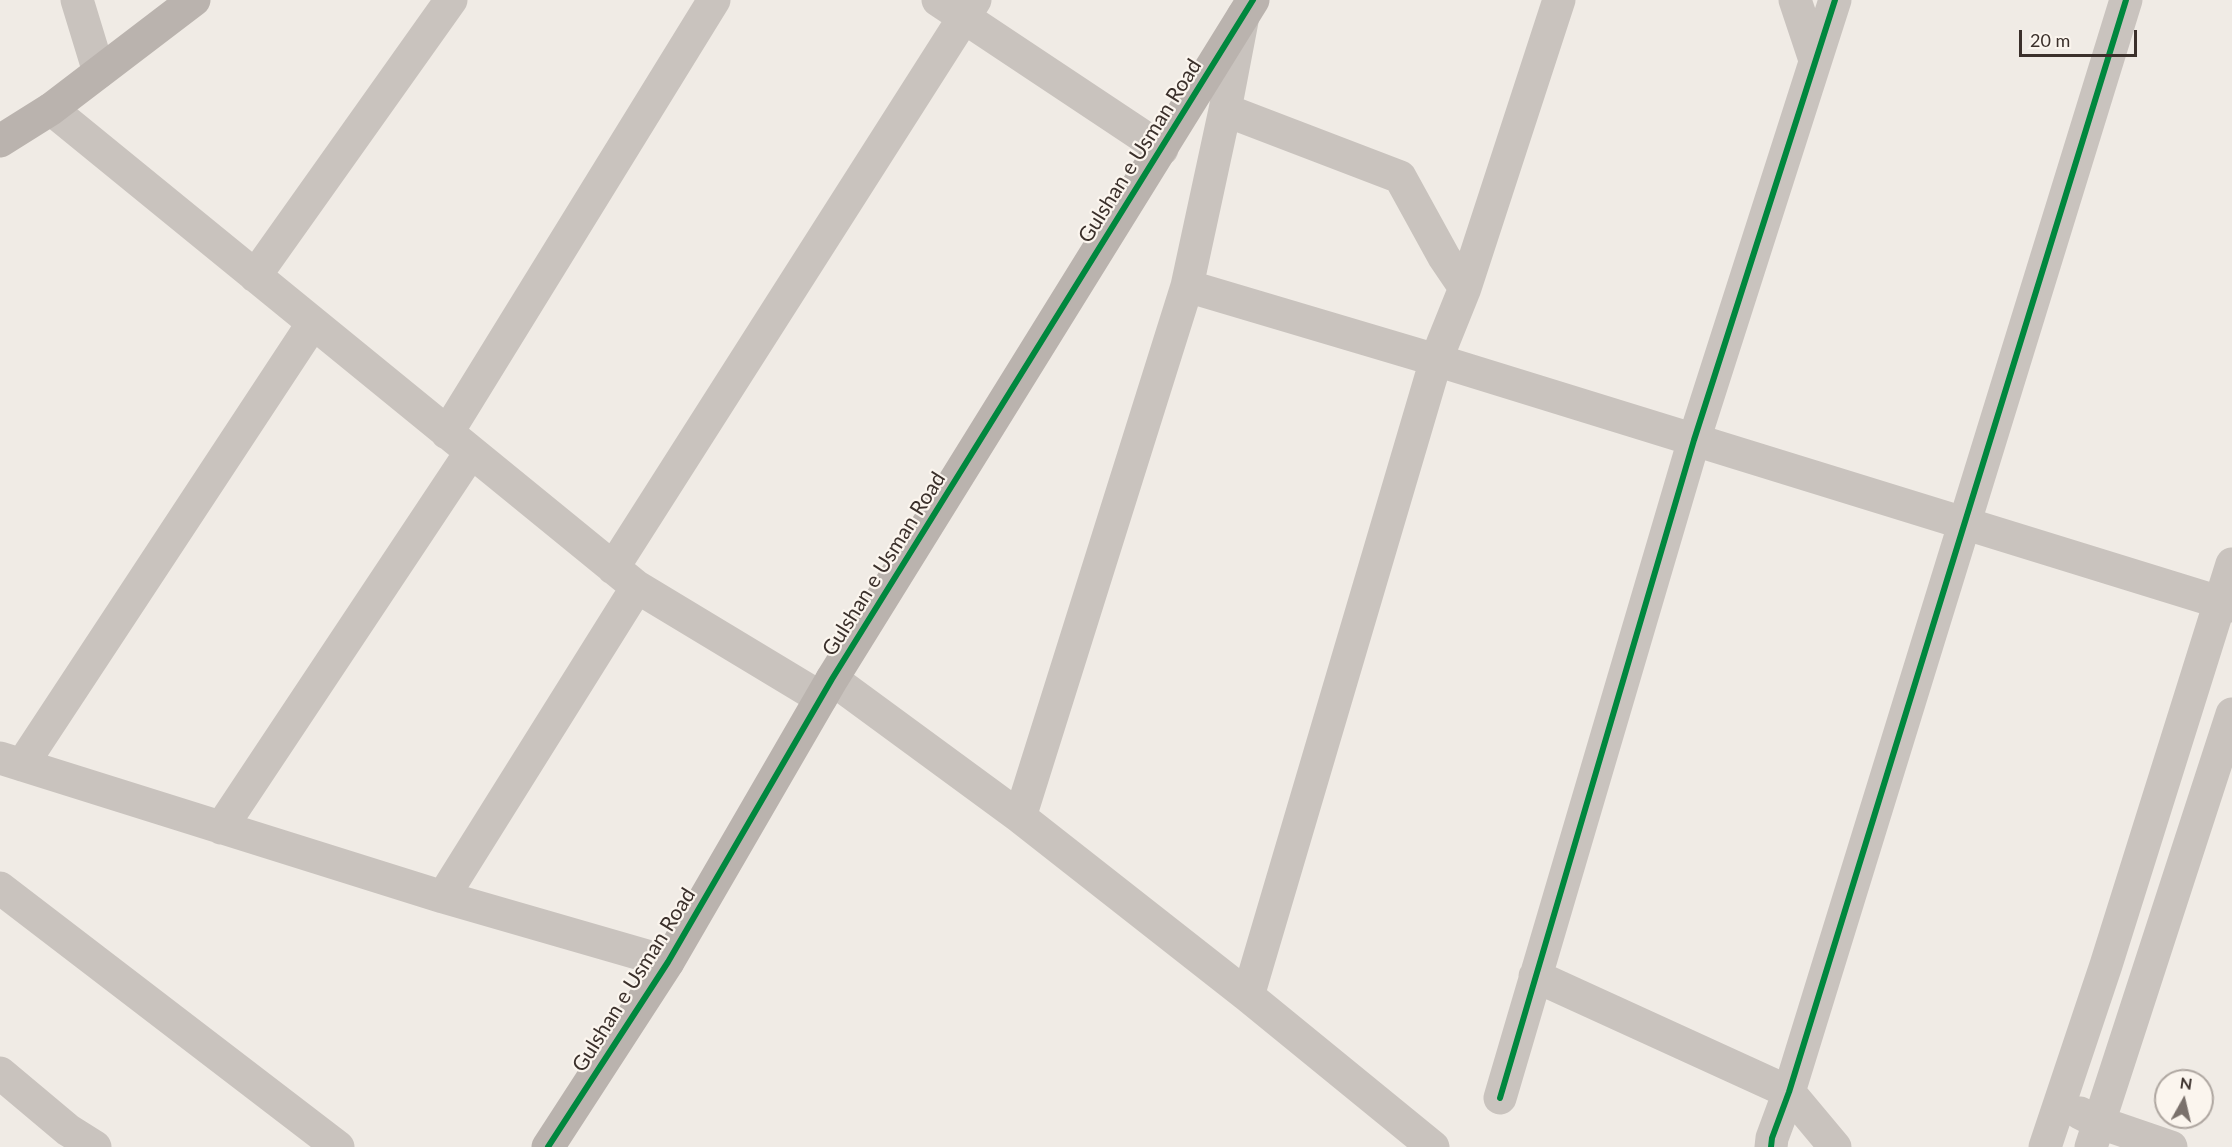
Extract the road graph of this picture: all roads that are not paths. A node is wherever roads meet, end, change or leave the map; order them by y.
1 (77, 0) edge
2 (194, 0) edge
3 (451, 0) edge
4 (714, 0) edge
5 (1559, 0) edge
6 (1795, 0) edge
7 (1834, 0) edge
8 (2126, 0) edge
9 (959, 6) edge
10 (1248, 7) edge
11 (1815, 60) junction
12 (99, 72) junction
13 (51, 110) junction
14 (1225, 111) junction
15 (0, 141) edge
16 (1162, 149) junction
17 (255, 276) junction
18 (1187, 286) junction
19 (1465, 288) junction
20 (313, 323) junction
21 (1436, 360) junction
22 (1694, 440) junction
23 (459, 442) junction
24 (1963, 524) junction
25 (2232, 564) edge
26 (625, 578) junction
27 (2226, 605) edge
28 (826, 688) junction
29 (2231, 720) edge
30 (11, 762) edge
31 (1020, 817) junction
32 (221, 828) junction
33 (0, 888) edge
34 (443, 897) junction
35 (668, 962) junction
36 (1535, 976) junction
37 (1248, 996) junction
38 (0, 1073) edge
39 (1789, 1092) junction
40 (1500, 1098) dead end
41 (2060, 1102) junction
42 (2094, 1135) edge
43 (74, 1141) edge
44 (338, 1147) edge
45 (548, 1147) edge
46 (1433, 1147) edge
47 (1771, 1147) edge
48 (1835, 1147) edge
49 (2045, 1147) edge
50 (2171, 1147) edge

1 - 12 street
2 - 12 street
3 - 17 street
4 - 23 street
5 - 19 street
6 - 11 street
7 - 11 street
8 - 24 street
9 - 16 street
9 - 26 street
10 - 14 street
10 - 16 street, Gulshan e Usman Road
11 - 22 street
12 - 13 street
13 - 15 street
13 - 17 street
14 - 18 street
14 - 19 street
16 - 28 street, Gulshan e Usman Road
17 - 20 street
18 - 21 street
18 - 31 street
19 - 21 street
20 - 23 street
20 - 30 street
21 - 22 street
21 - 37 street
22 - 24 street
22 - 36 street
23 - 26 street
23 - 32 street
24 - 27 street
24 - 39 street
25 - 27 street
26 - 28 street
26 - 34 street
27 - 41 street
28 - 31 street
28 - 35 street, Gulshan e Usman Road
29 - 42 street
30 - 32 street
31 - 37 street
32 - 34 street
33 - 44 street
34 - 35 street
35 - 45 street, Gulshan e Usman Road
36 - 39 street
36 - 40 street
37 - 46 street
38 - 43 street
39 - 47 street
39 - 48 street
41 - 42 street
41 - 49 street
42 - 50 street

